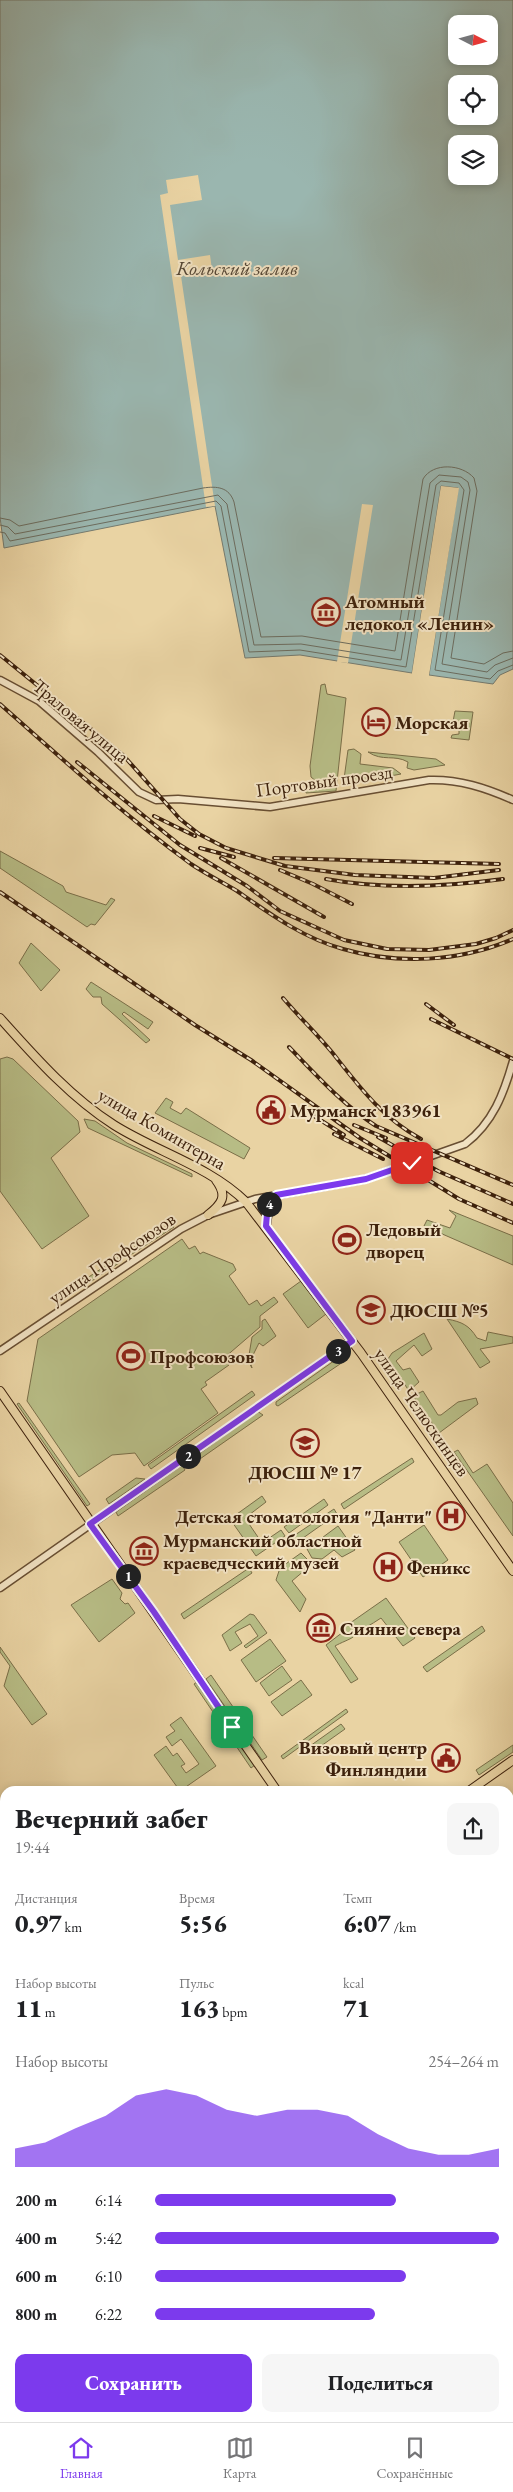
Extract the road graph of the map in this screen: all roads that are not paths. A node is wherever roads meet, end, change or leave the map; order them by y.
1 (0, 680) edge
2 (139, 792) joint
3 (513, 800) edge
4 (0, 1018) edge
5 (513, 1061) edge
6 (215, 1178) junction
7 (276, 1195) junction
8 (246, 1202) junction
9 (208, 1215) junction
10 (266, 1226) junction
11 (352, 1341) junction
12 (0, 1351) edge
13 (0, 1391) edge
14 (90, 1524) junction
15 (513, 1571) edge
16 (0, 1588) edge
17 (513, 1760) edge
18 (274, 1786) edge
19 (476, 1786) edge

1 - 2 street, Траловая улица
2 - 3 street, Портовый проезд
4 - 6 main road, улица Коминтерна
5 - 7 street
6 - 8 main road, улица Коминтерна
6 - 9 main road
7 - 8 street
7 - 10 main road
8 - 9 street, улица Профсоюзов
8 - 10 main road, улица Челюскинцев
9 - 12 street, улица Профсоюзов
10 - 11 main road, улица Челюскинцев
11 - 14 street
11 - 15 main road, улица Челюскинцев
13 - 14 main road
14 - 16 street
14 - 18 main road
17 - 19 main road

